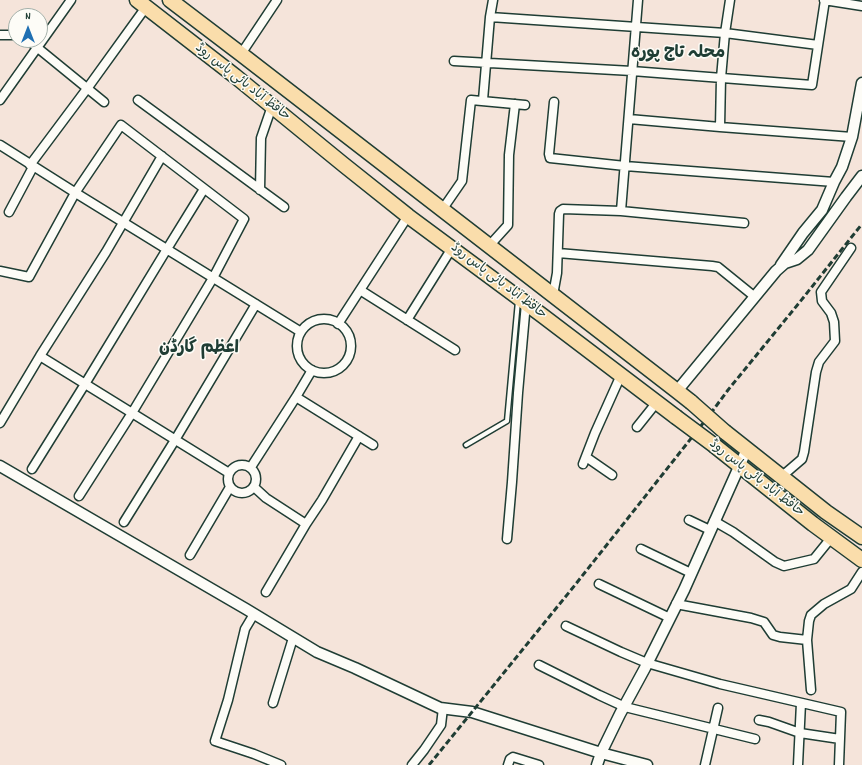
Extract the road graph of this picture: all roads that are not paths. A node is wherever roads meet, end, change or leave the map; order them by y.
1 (71, 0) edge
2 (170, 0) edge
3 (278, 0) edge
4 (493, 0) edge
5 (638, 0) edge
6 (730, 0) edge
7 (825, 0) edge
8 (141, 3) edge
9 (862, 6) edge
10 (490, 17) junction
11 (636, 27) junction
12 (48, 32) edge
13 (725, 33) junction
14 (818, 45) junction
15 (37, 48) joint
16 (241, 54) junction
17 (454, 61) dead end
18 (486, 62) junction
19 (632, 71) junction
20 (721, 78) junction
21 (862, 83) edge
22 (87, 89) junction
23 (0, 100) edge
24 (138, 100) dead end
25 (483, 100) junction
26 (104, 102) dead end
27 (554, 102) dead end
28 (515, 104) junction
29 (525, 105) dead end
30 (272, 106) junction
31 (629, 119) junction
32 (720, 128) junction
33 (852, 137) junction
34 (0, 145) edge
35 (162, 156) junction
36 (32, 166) junction
37 (625, 166) junction
38 (862, 176) edge
39 (834, 182) junction
40 (204, 189) junction
41 (260, 190) junction
42 (75, 193) junction
43 (284, 207) dead end
44 (442, 210) junction
45 (621, 211) junction
46 (9, 212) dead end
47 (408, 216) junction
48 (123, 223) junction
49 (744, 223) dead end
50 (489, 246) junction
51 (452, 248) junction
52 (851, 248) dead end
53 (167, 249) junction
54 (558, 253) junction
55 (0, 271) edge
56 (776, 271) junction
57 (213, 278) junction
58 (360, 290) junction
59 (553, 295) junction
60 (755, 297) junction
61 (522, 300) junction
62 (256, 304) junction
63 (407, 320) junction
64 (338, 324) junction
65 (301, 332) junction
66 (455, 350) dead end
67 (40, 356) junction
68 (312, 370) junction
69 (621, 375) junction
70 (85, 384) junction
71 (677, 391) junction
72 (296, 398) junction
73 (657, 402) junction
74 (132, 414) junction
75 (0, 423) edge
76 (637, 427) dead end
77 (359, 436) junction
78 (176, 440) junction
79 (373, 445) dead end
80 (466, 445) dead end
81 (747, 449) junction
82 (0, 466) edge
83 (739, 466) junction
84 (251, 468) junction
85 (32, 469) dead end
86 (229, 473) junction
87 (612, 475) dead end
88 (781, 477) junction
89 (230, 487) junction
90 (254, 487) junction
91 (79, 496) dead end
92 (689, 520) dead end
93 (124, 522) dead end
94 (306, 524) junction
95 (712, 525) junction
96 (862, 537) edge
97 (831, 538) junction
98 (507, 539) dead end
99 (641, 549) dead end
100 (190, 555) dead end
101 (862, 560) edge
102 (862, 572) edge
103 (691, 573) junction
104 (600, 584) dead end
105 (266, 592) dead end
106 (676, 604) junction
107 (254, 614) junction
108 (670, 618) junction
109 (566, 626) dead end
110 (293, 638) junction
111 (807, 640) junction
112 (648, 663) junction
113 (539, 665) dead end
114 (811, 690) dead end
115 (273, 703) dead end
116 (802, 703) junction
117 (625, 707) junction
118 (443, 708) junction
119 (718, 708) dead end
120 (759, 720) dead end
121 (713, 729) junction
122 (800, 733) junction
123 (840, 739) junction
124 (755, 740) dead end
125 (601, 753) junction
126 (281, 765) edge
127 (412, 765) edge
128 (508, 765) edge
129 (539, 765) edge
130 (597, 765) edge
131 (647, 765) edge
132 (705, 765) edge
133 (798, 765) edge
134 (839, 765) edge

1 - 12 street
2 - 16 highway, حافظ آباد بائی پاس روڈ
3 - 16 street
4 - 10 street
5 - 11 street
6 - 13 street
7 - 9 street
7 - 14 street
8 - 22 street
8 - 30 highway, حافظ آباد بائی پاس روڈ
10 - 11 street
10 - 18 street
11 - 13 street
11 - 19 street
13 - 14 street
13 - 20 street
14 - 20 street
15 - 22 street
15 - 23 street
16 - 44 highway, حافظ آباد بائی پاس روڈ
17 - 18 street
18 - 19 street
18 - 25 street
19 - 20 street
19 - 31 street
20 - 32 street
21 - 33 street
22 - 26 street
22 - 36 street
24 - 41 street
25 - 28 street
25 - 44 street
27 - 37 street
28 - 29 street
28 - 50 street
30 - 41 street
30 - 47 highway, حافظ آباد بائی پاس روڈ
31 - 32 street
31 - 37 street
32 - 33 street
33 - 39 street
34 - 36 street
35 - 40 street
35 - 42 street
35 - 48 street
36 - 42 street
36 - 46 street
37 - 39 street
37 - 45 street
38 - 56 street
39 - 56 street
40 - 53 street
40 - 57 street
41 - 43 street
42 - 48 street
42 - 55 street
44 - 50 highway, حافظ آباد بائی پاس روڈ
45 - 49 street
45 - 54 street
47 - 51 highway, حافظ آباد بائی پاس روڈ
47 - 58 street
48 - 53 street
48 - 67 street
50 - 59 highway, حافظ آباد بائی پاس روڈ
51 - 61 highway, حافظ آباد بائی پاس روڈ
51 - 63 street
52 - 88 street
53 - 57 street
53 - 70 street
54 - 59 street
54 - 60 street
56 - 60 street
57 - 62 street
57 - 74 street
58 - 63 street
58 - 64 street
59 - 71 highway, حافظ آباد بائی پاس روڈ
60 - 71 street
61 - 69 highway, حافظ آباد بائی پاس روڈ
61 - 80 lane
61 - 98 street
62 - 65 street
62 - 78 street
63 - 66 street
64 - 65 street
64 - 68 street
65 - 68 street
67 - 70 street
67 - 75 street
68 - 72 street
69 - 73 highway, حافظ آباد بائی پاس روڈ
69 - 87 street
70 - 74 street
70 - 85 street
71 - 81 highway, حافظ آباد بائی پاس روڈ, bridge
72 - 77 street
72 - 84 street
73 - 76 street
73 - 83 highway, حافظ آباد بائی پاس روڈ, bridge
74 - 78 street
74 - 91 street
77 - 79 street
77 - 94 street
78 - 86 street
78 - 93 street
81 - 83 street
81 - 88 highway, حافظ آباد بائی پاس روڈ
82 - 107 street
83 - 95 street
83 - 97 highway, حافظ آباد بائی پاس روڈ
84 - 86 street
84 - 90 street
86 - 89 street
88 - 96 highway, حافظ آباد بائی پاس روڈ
89 - 90 street
89 - 100 street
90 - 94 street
92 - 95 street
94 - 105 street
95 - 97 street
95 - 103 street
97 - 101 highway, حافظ آباد بائی پاس روڈ
99 - 103 street
102 - 111 street
103 - 106 street
104 - 108 street
106 - 108 street
106 - 111 street
107 - 110 street
107 - 126 street
108 - 112 street
109 - 112 street
110 - 115 street
110 - 118 street
111 - 114 street
112 - 116 street
112 - 117 street
113 - 117 street
116 - 122 street
116 - 123 street
117 - 121 street
117 - 125 street
118 - 125 street
118 - 127 street
119 - 121 street
120 - 122 street
121 - 124 street
121 - 132 street
122 - 123 street
122 - 133 street
123 - 134 street
125 - 130 street
125 - 131 street
128 - 129 street

